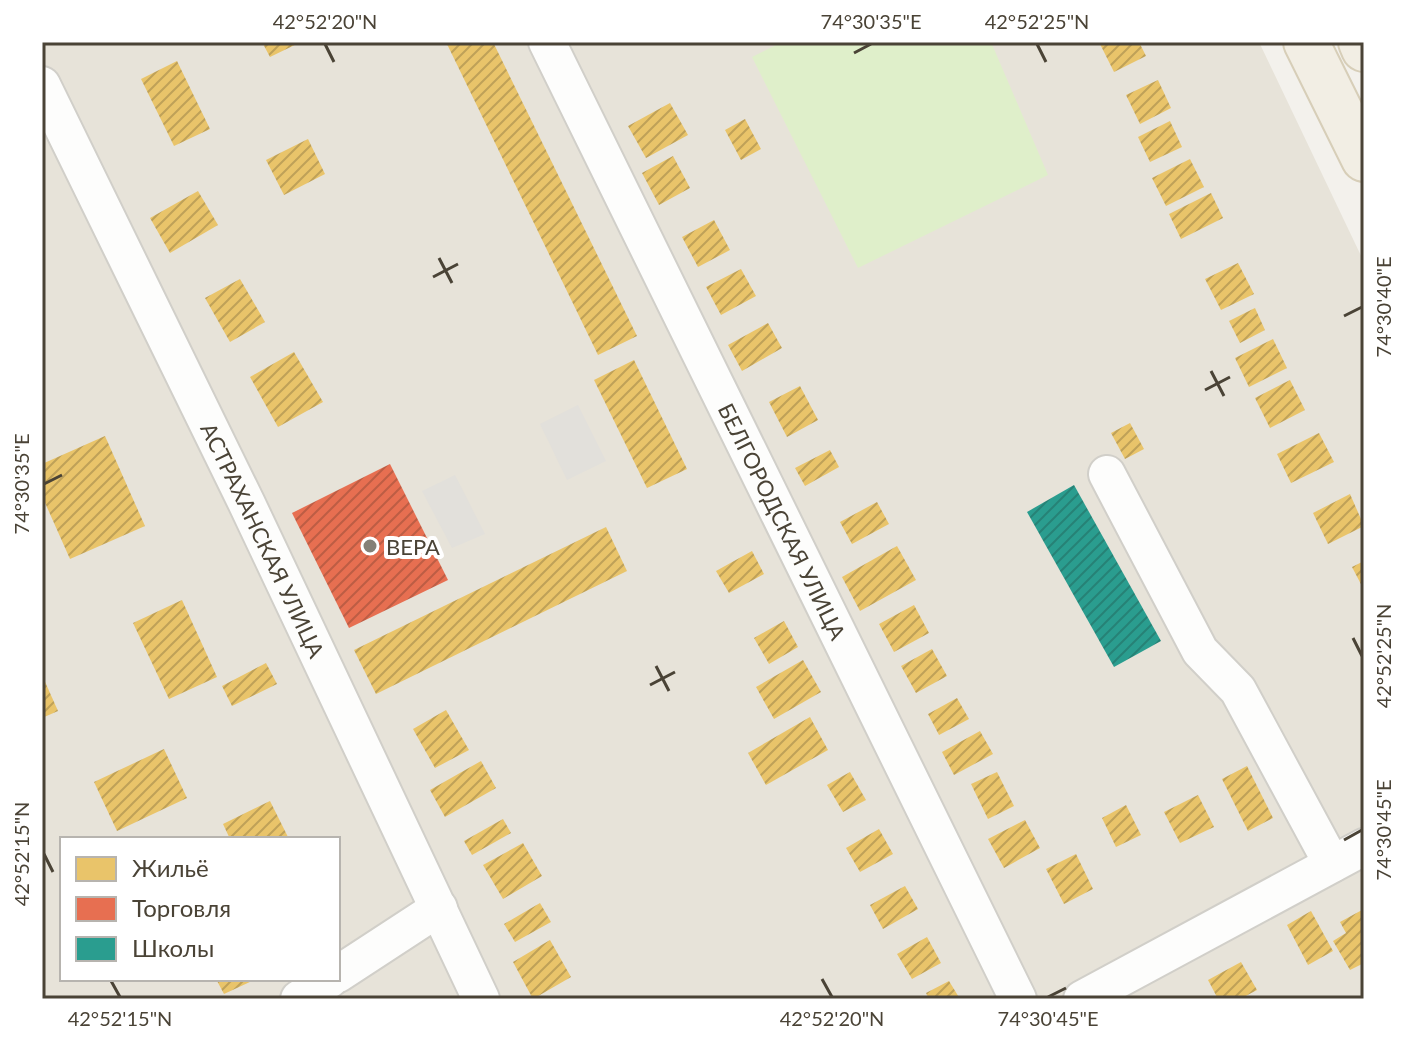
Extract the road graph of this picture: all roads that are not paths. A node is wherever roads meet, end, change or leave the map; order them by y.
1 (547, 42) edge
2 (1306, 42) edge
3 (1361, 42) edge
4 (1364, 49) edge
5 (42, 85) edge
6 (1364, 159) edge
7 (1107, 474) dead end
8 (1364, 847) edge
9 (1332, 864) junction
10 (439, 908) junction
11 (340, 973) edge
12 (327, 981) edge
13 (299, 999) edge
14 (481, 999) edge
15 (1018, 999) edge
16 (1082, 999) edge

1 - 15 street, БЕЛГОРОДСКАЯ УЛИЦА
2 - 6 main road
3 - 4 main road
5 - 10 street, АСТРАХАНСКАЯ УЛИЦА
7 - 9 street
8 - 9 street
9 - 16 street
10 - 11 street
10 - 14 street, АСТРАХАНСКАЯ УЛИЦА
12 - 13 street

